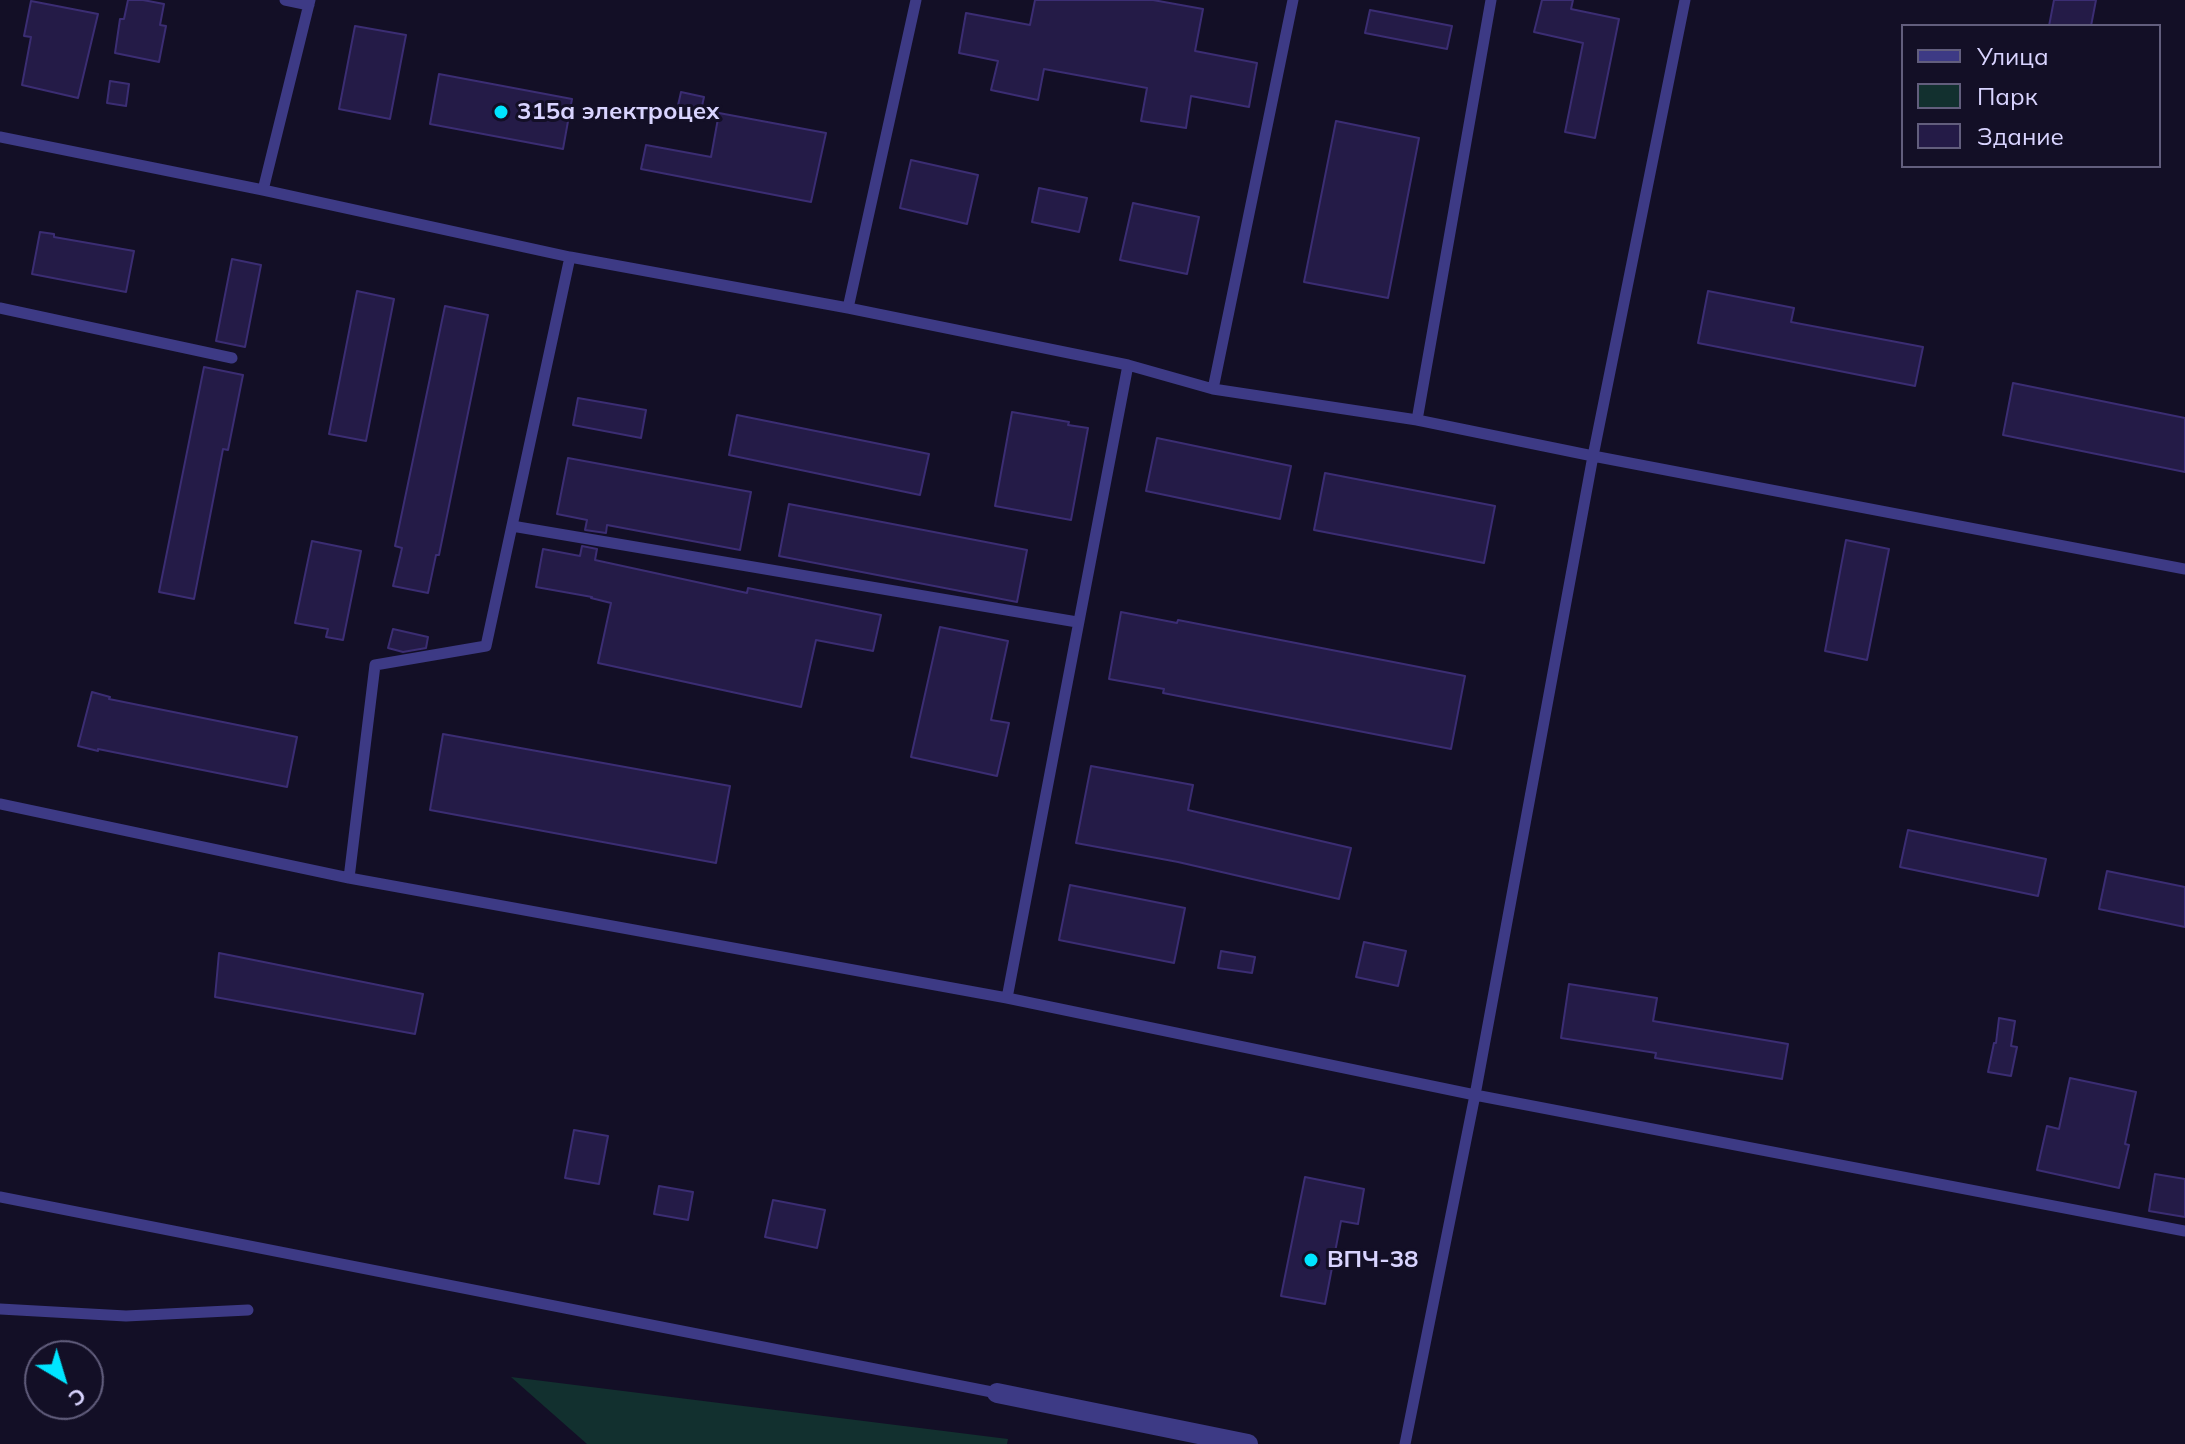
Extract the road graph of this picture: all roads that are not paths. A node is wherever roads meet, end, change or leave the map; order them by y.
1 (285, 0) edge
2 (916, 0) edge
3 (1293, 0) edge
4 (1491, 0) edge
5 (1685, 0) edge
6 (309, 2) edge
7 (0, 137) edge
8 (263, 190) junction
9 (570, 257) junction
10 (0, 308) edge
11 (848, 308) junction
12 (232, 358) dead end
13 (1128, 365) junction
14 (1213, 389) junction
15 (1417, 420) junction
16 (1593, 456) junction
17 (512, 526) junction
18 (2185, 569) edge
19 (1077, 622) junction
20 (0, 804) edge
21 (349, 878) junction
22 (1007, 998) junction
23 (1475, 1095) junction
24 (0, 1197) edge
25 (2185, 1231) edge
26 (0, 1309) edge
27 (248, 1310) dead end
28 (997, 1393) joint
29 (1248, 1444) edge
30 (1405, 1444) edge

1 - 6 lane
2 - 11 lane
3 - 14 lane
4 - 15 lane
5 - 16 lane
6 - 8 lane
7 - 8 lane
8 - 9 lane
9 - 11 lane
9 - 17 lane
10 - 12 lane
11 - 13 lane
13 - 14 lane
13 - 19 lane
14 - 15 lane
15 - 16 lane
16 - 18 lane
16 - 23 lane
17 - 19 lane
17 - 21 lane
19 - 22 lane
20 - 21 lane
21 - 22 lane
22 - 23 lane
23 - 25 lane
23 - 30 lane
24 - 28 lane
26 - 27 lane
28 - 29 street

